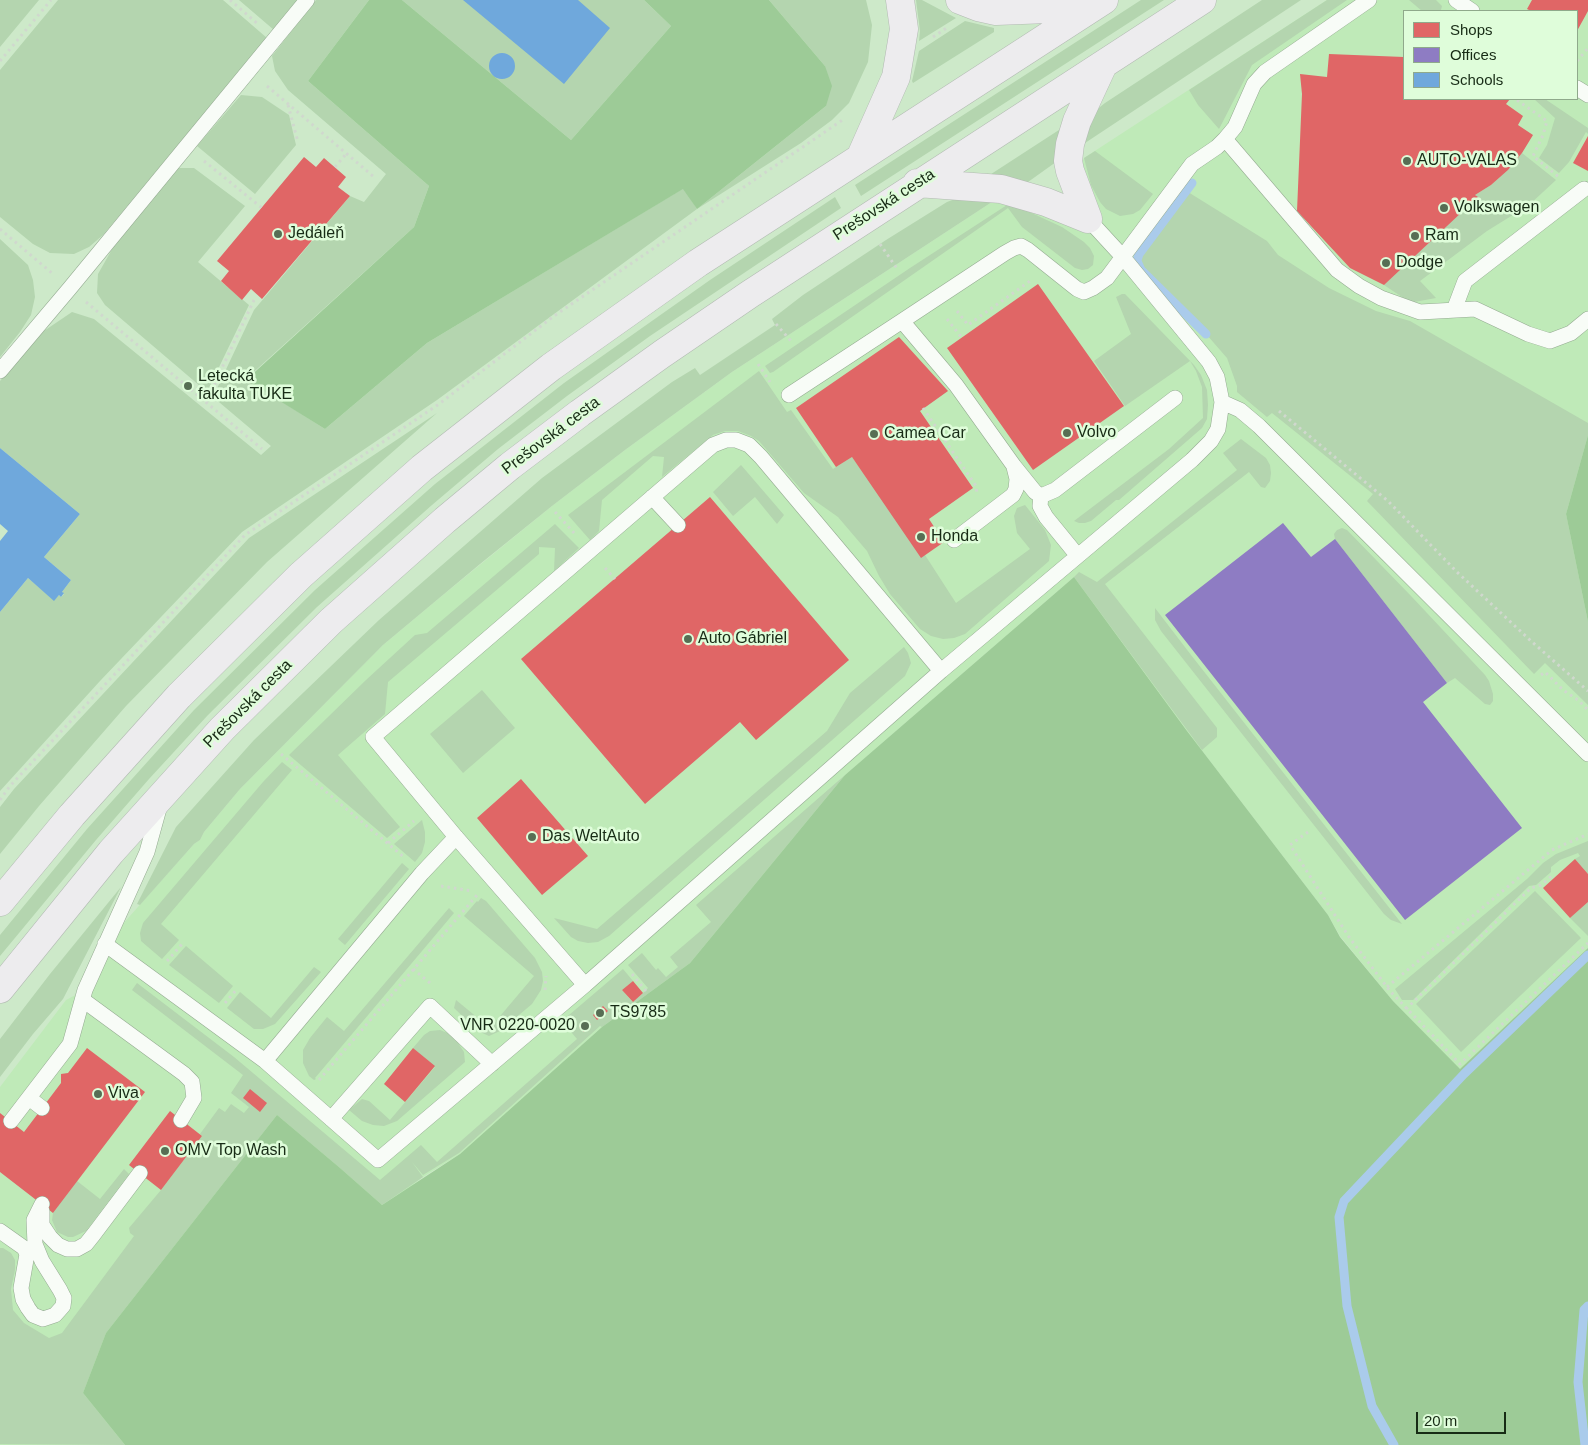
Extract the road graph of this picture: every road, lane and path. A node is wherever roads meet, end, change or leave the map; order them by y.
1 (51, 0) edge
2 (230, 0) edge
3 (307, 0) edge
4 (900, 0) edge
5 (1202, 0) edge
6 (1368, 0) edge
7 (1456, 0) edge
8 (1103, 1) edge
9 (969, 3) edge
10 (1471, 10) edge
11 (276, 39) junction
12 (1588, 48) edge
13 (900, 59) junction
14 (1578, 60) edge
15 (0, 61) edge
16 (1103, 65) junction
17 (249, 71) junction
18 (1517, 100) dead end
19 (288, 104) junction
20 (847, 117) dead end
21 (1226, 139) junction
22 (298, 142) dead end
23 (186, 147) junction
24 (346, 154) junction
25 (861, 156) junction
26 (335, 167) dead end
27 (1556, 174) dead end
28 (374, 177) dead end
29 (918, 183) junction
30 (1584, 189) dead end
31 (262, 208) dead end
32 (1088, 219) junction
33 (0, 229) edge
34 (1122, 256) junction
35 (1036, 277) dead end
36 (70, 288) junction
37 (254, 300) dead end
38 (1454, 310) junction
39 (1588, 319) edge
40 (902, 321) junction
41 (776, 324) dead end
42 (962, 338) dead end
43 (791, 342) dead end
44 (0, 371) edge
45 (789, 395) dead end
46 (1176, 398) dead end
47 (206, 402) junction
48 (1222, 402) junction
49 (1274, 407) dead end
50 (923, 408) dead end
51 (262, 449) dead end
52 (1014, 466) junction
53 (1041, 496) junction
54 (652, 497) junction
55 (555, 512) dead end
56 (979, 521) junction
57 (678, 525) dead end
58 (572, 530) dead end
59 (954, 540) dead end
60 (1077, 555) junction
61 (941, 671) junction
62 (1544, 672) dead end
63 (1588, 691) edge
64 (1588, 710) edge
65 (281, 754) dead end
66 (1588, 754) edge
67 (163, 793) junction
68 (0, 800) edge
69 (430, 807) junction
70 (1308, 832) dead end
71 (1588, 834) edge
72 (456, 838) junction
73 (388, 843) junction
74 (422, 873) junction
75 (1553, 875) dead end
76 (0, 902) edge
77 (544, 939) junction
78 (183, 943) dead end
79 (1588, 943) edge
80 (105, 944) junction
81 (164, 965) dead end
82 (413, 969) junction
83 (585, 985) junction
84 (433, 986) dead end
85 (1387, 987) junction
86 (0, 989) edge
87 (544, 992) dead end
88 (83, 1000) junction
89 (1406, 1009) junction
90 (265, 1061) junction
91 (492, 1064) junction
92 (323, 1076) dead end
93 (318, 1081) dead end
94 (29, 1098) junction
95 (42, 1108) dead end
96 (336, 1113) junction
97 (181, 1120) dead end
98 (11, 1121) dead end
99 (140, 1174) dead end
100 (0, 1230) edge

1 - 15 path
2 - 11 path
3 - 11 lane
4 - 13 highway
5 - 16 highway, Prešovská cesta
6 - 21 lane
7 - 10 lane
8 - 9 highway
8 - 25 highway
9 - 13 path
11 - 17 lane
12 - 14 path
13 - 25 highway
16 - 29 highway, Prešovská cesta
16 - 32 highway
17 - 19 path
17 - 23 lane
18 - 27 path
19 - 22 path
19 - 24 path
20 - 68 path
21 - 34 lane
21 - 38 lane
23 - 31 path
23 - 36 lane
24 - 26 path
24 - 28 path
25 - 76 highway
29 - 32 highway
29 - 67 highway, Prešovská cesta
30 - 38 lane
32 - 34 lane
33 - 36 path
34 - 40 lane
34 - 48 lane
35 - 42 path
36 - 44 lane
36 - 47 path
37 - 47 path
38 - 39 lane
40 - 45 lane
40 - 52 lane
41 - 43 path
46 - 53 lane
47 - 51 path
48 - 60 lane
48 - 66 lane
49 - 63 path
50 - 56 path
52 - 53 lane
52 - 56 lane
53 - 60 lane
54 - 57 lane
54 - 61 lane
54 - 69 lane
55 - 58 path
56 - 59 lane
60 - 61 lane
61 - 83 lane
62 - 64 path
65 - 73 path
67 - 80 lane
67 - 86 highway, Prešovská cesta
69 - 72 lane
69 - 73 path
70 - 85 path
71 - 85 path
72 - 74 lane
72 - 77 lane
73 - 74 path
74 - 82 path
74 - 90 lane
75 - 89 path
77 - 83 lane
77 - 87 path
78 - 81 path
79 - 89 path
80 - 88 lane
80 - 90 lane
82 - 84 path
82 - 92 path
83 - 91 lane
85 - 89 path
88 - 94 lane
88 - 97 lane
90 - 96 lane
91 - 96 lane
91 - 96 lane
93 - 96 path
94 - 95 lane
94 - 98 lane
99 - 100 lane

